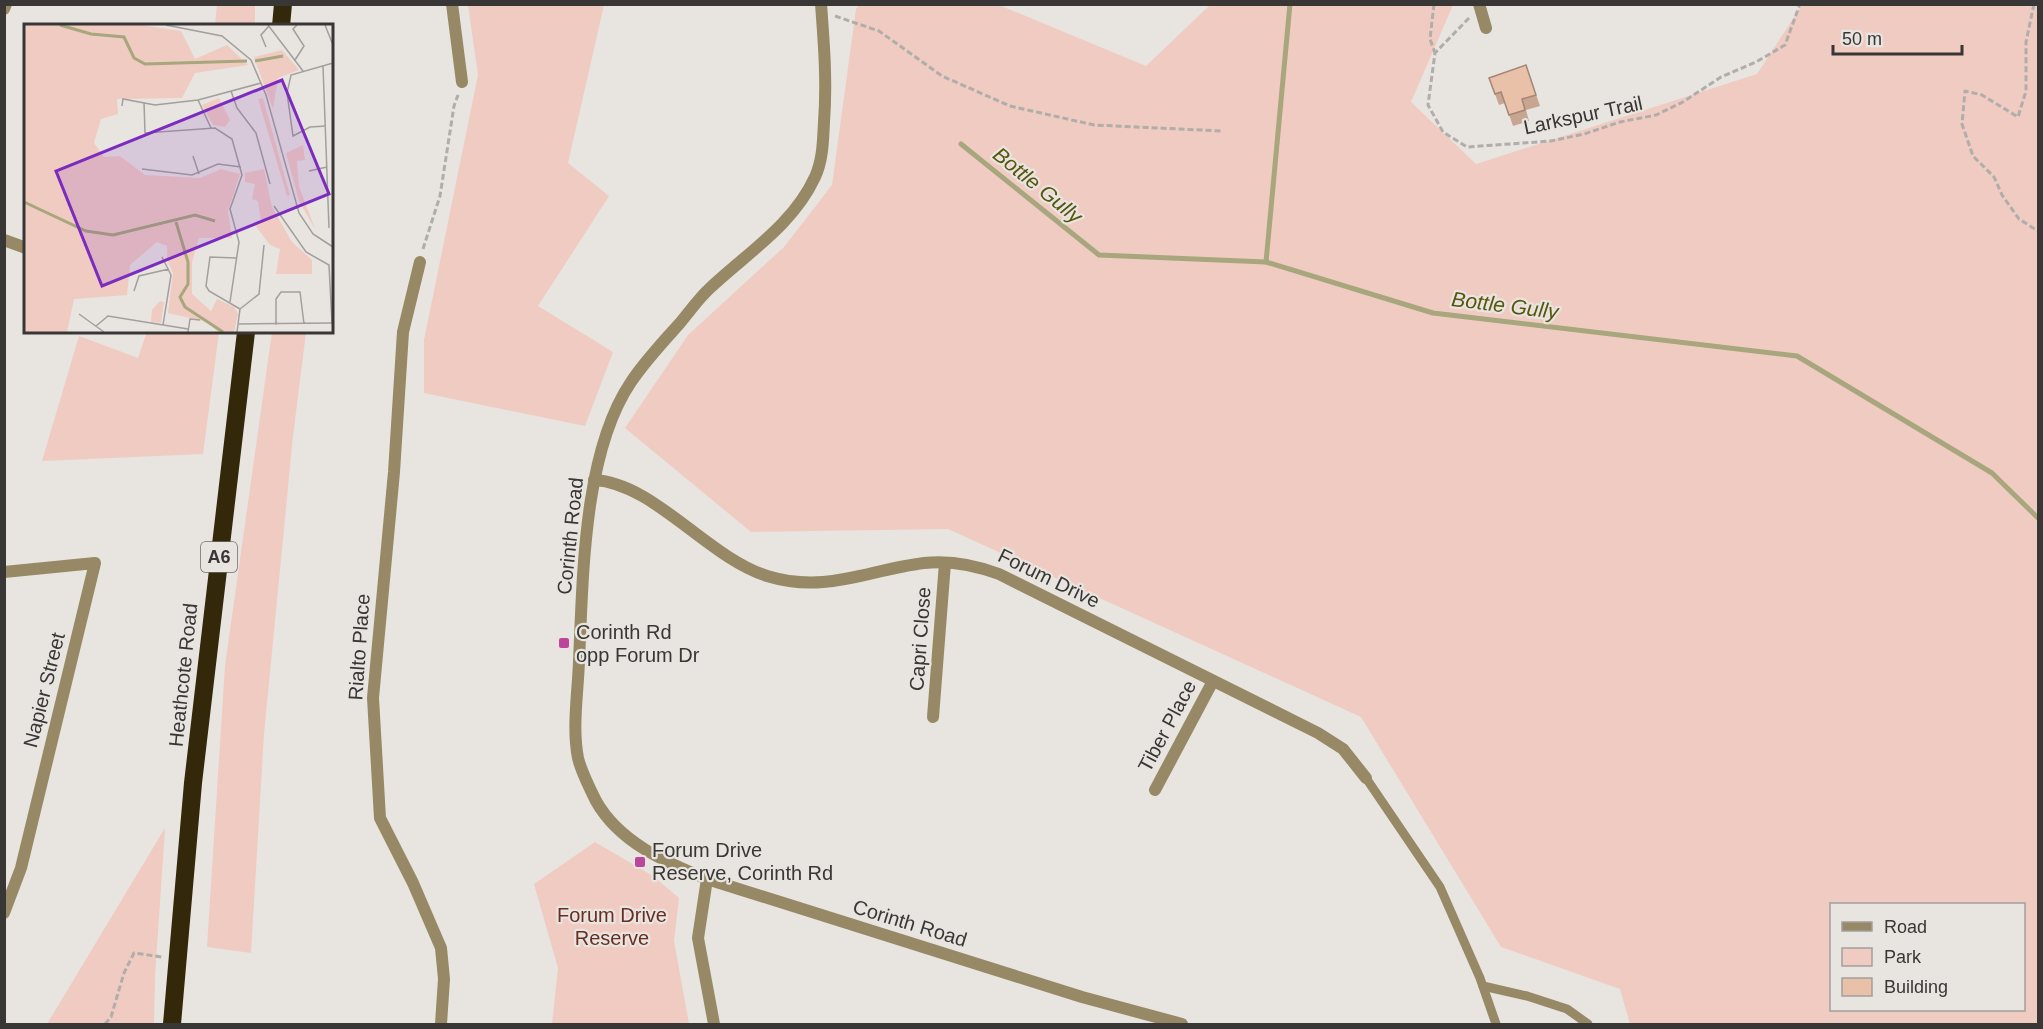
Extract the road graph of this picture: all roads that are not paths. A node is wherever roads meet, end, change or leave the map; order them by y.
1 (283, 4) edge
2 (452, 4) edge
3 (1480, 5) edge
4 (821, 8) edge
5 (281, 24) edge
6 (1486, 28) dead end
7 (462, 82) road end
8 (4, 240) edge
9 (24, 247) edge
10 (420, 262) road end
11 (246, 333) edge
12 (594, 480) junction
13 (945, 563) junction
14 (4, 572) edge
15 (1213, 681) junction
16 (933, 717) dead end
17 (1366, 778) joint
18 (1155, 790) dead end
19 (706, 879) junction
20 (4, 913) edge
21 (1484, 986) junction
22 (172, 1024) edge
23 (441, 1024) edge
24 (714, 1024) edge
25 (1182, 1024) edge
26 (1496, 1024) edge
27 (1588, 1024) edge

1 - 5 highway
2 - 7 street
3 - 6 street
4 - 12 street, Corinth Road
8 - 9 street
10 - 23 street, Rialto Place
11 - 22 highway, Heathcote Road / A6
12 - 13 street, Forum Drive
12 - 19 street, Corinth Road
13 - 15 street, Forum Drive
13 - 16 street, Capri Close
14 - 20 street, Napier Street
15 - 17 street, Forum Drive
15 - 18 street, Tiber Place
17 - 21 lane
19 - 24 street
19 - 25 street, Corinth Road
21 - 26 lane
21 - 27 lane

